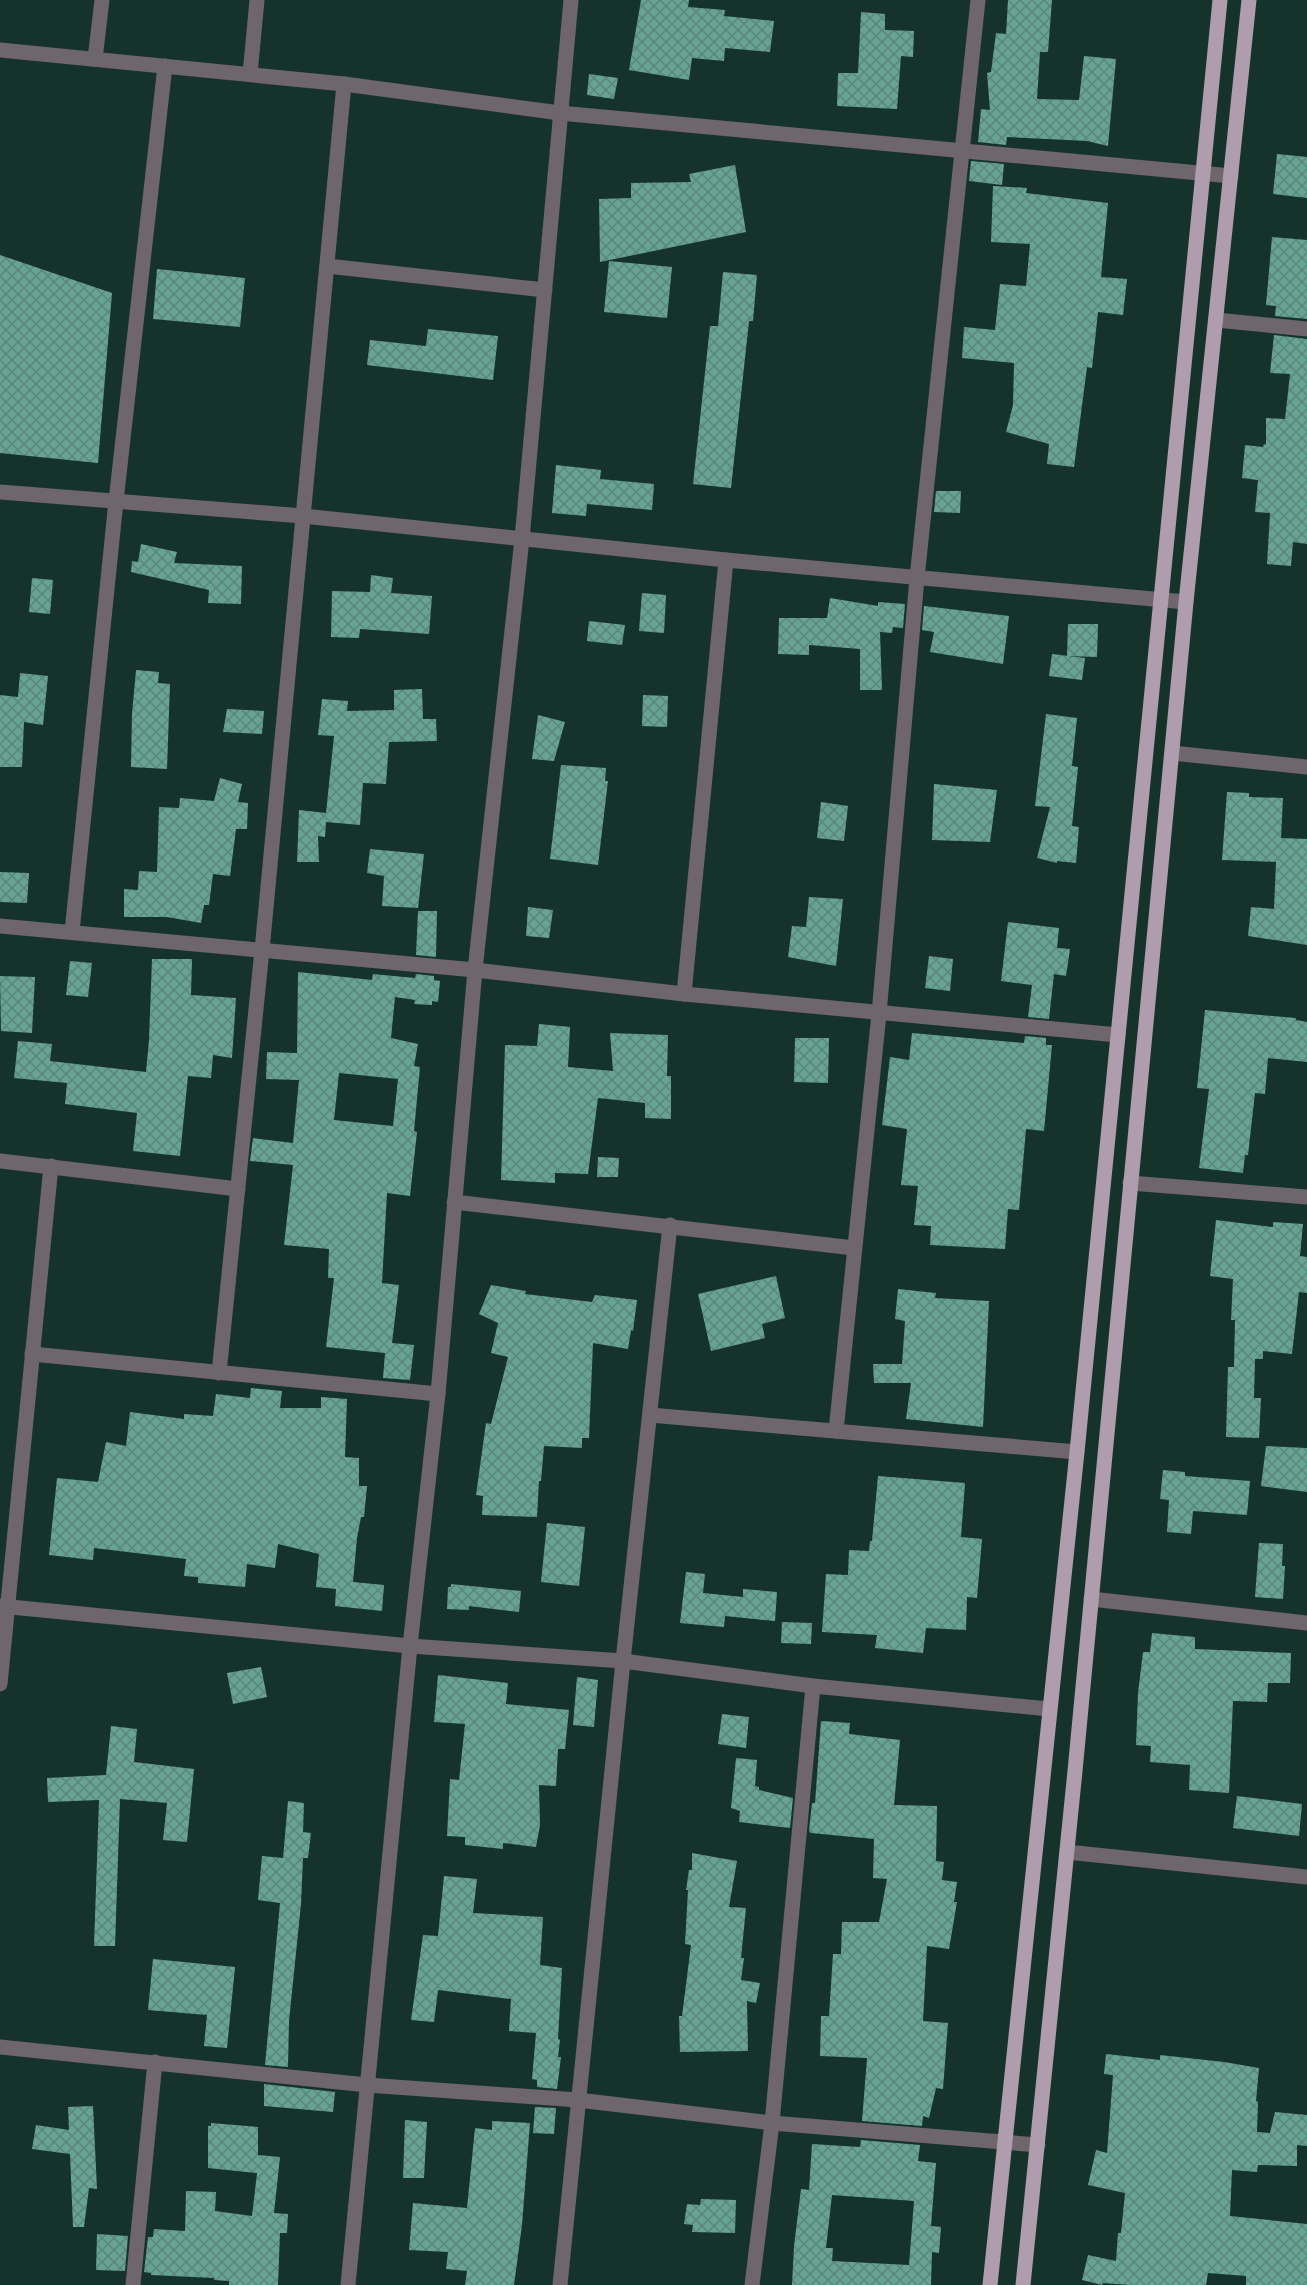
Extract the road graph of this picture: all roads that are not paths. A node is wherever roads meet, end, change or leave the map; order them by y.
1 (102, 0) edge
2 (257, 0) edge
3 (571, 0) edge
4 (978, 0) edge
5 (1220, 0) edge
6 (1249, 0) edge
7 (0, 50) edge
8 (95, 59) junction
9 (165, 66) junction
10 (250, 75) junction
11 (344, 84) junction
12 (560, 113) junction
13 (962, 150) junction
14 (1203, 173) junction
15 (1231, 176) junction
16 (327, 266) junction
17 (545, 290) junction
18 (1216, 320) junction
19 (1307, 329) edge
20 (0, 492) edge
21 (116, 501) junction
22 (303, 516) junction
23 (522, 539) junction
24 (726, 560) junction
25 (917, 578) junction
26 (1161, 600) junction
27 (1186, 602) junction
28 (1172, 753) junction
29 (1307, 767) edge
30 (0, 926) edge
31 (72, 932) junction
32 (262, 950) junction
33 (475, 970) junction
34 (684, 994) junction
35 (879, 1014) junction
36 (1118, 1035) junction
37 (0, 1161) edge
38 (51, 1166) junction
39 (1130, 1183) junction
40 (238, 1189) junction
41 (1307, 1197) edge
42 (454, 1202) junction
43 (670, 1226) junction
44 (854, 1248) junction
45 (32, 1354) junction
46 (219, 1373) junction
47 (438, 1394) junction
48 (650, 1416) junction
49 (836, 1431) junction
50 (1077, 1452) junction
51 (1091, 1599) junction
52 (4, 1606) edge
53 (1307, 1623) edge
54 (410, 1646) junction
55 (623, 1661) junction
56 (0, 1684) edge
57 (813, 1686) junction
58 (1049, 1710) junction
59 (1067, 1852) junction
60 (1307, 1877) edge
61 (0, 2047) edge
62 (155, 2062) junction
63 (367, 2085) junction
64 (578, 2100) junction
65 (772, 2123) junction
66 (1004, 2141) junction
67 (1038, 2145) junction
68 (133, 2285) edge
69 (348, 2285) edge
70 (560, 2285) edge
71 (752, 2285) edge
72 (990, 2285) edge
73 (1023, 2285) edge

1 - 8 street
2 - 10 street
3 - 12 street
4 - 13 street
5 - 14 main road
6 - 15 main road
7 - 8 street
8 - 9 street
9 - 10 street
9 - 21 street
10 - 11 street
11 - 12 street
11 - 16 street
12 - 13 street
12 - 17 street
13 - 14 street
13 - 25 street
14 - 15 street
14 - 26 main road
15 - 18 main road
16 - 17 street
16 - 22 street
17 - 23 street
18 - 19 street
18 - 27 main road
20 - 21 street
21 - 22 street
21 - 31 street
22 - 23 street
22 - 32 street
23 - 24 street
23 - 33 street
24 - 25 street
24 - 34 street
25 - 26 street
25 - 35 street
26 - 27 street
26 - 36 main road
27 - 28 main road
28 - 29 street
28 - 39 main road
30 - 31 street
31 - 32 street
32 - 33 street
32 - 40 street
33 - 34 street
33 - 42 street
34 - 35 street
35 - 36 street
35 - 44 street
36 - 50 main road
37 - 38 street
38 - 40 street
38 - 45 street
39 - 41 street
39 - 51 main road
40 - 46 street
42 - 43 street
42 - 47 street
43 - 44 street
43 - 48 street
44 - 49 street
45 - 46 street
45 - 52 street
46 - 47 street
47 - 54 street
48 - 49 street
48 - 55 street
49 - 50 street
50 - 58 main road
51 - 53 street
51 - 59 main road
52 - 54 street
52 - 56 street
54 - 55 street
54 - 63 street
55 - 57 street
55 - 64 street
57 - 58 street
57 - 65 street
58 - 66 main road
59 - 60 street
59 - 67 main road
61 - 62 street
62 - 63 street
62 - 68 street
63 - 64 street
63 - 69 street
64 - 65 street
64 - 70 street
65 - 66 street
65 - 71 street
66 - 67 street
66 - 72 main road
67 - 73 main road

